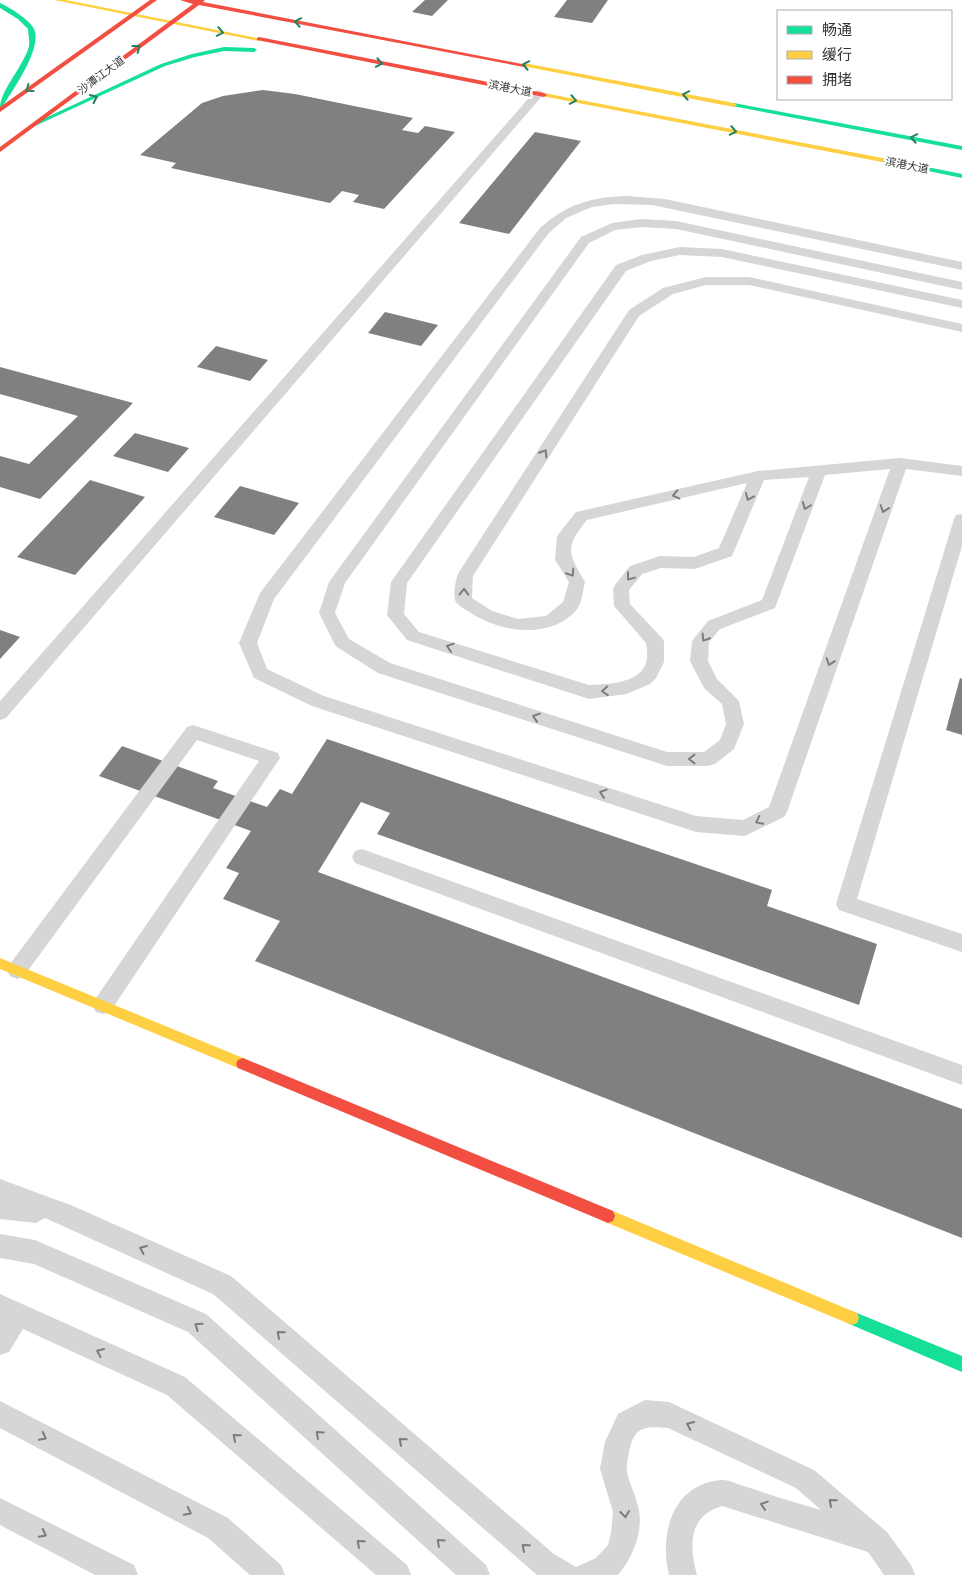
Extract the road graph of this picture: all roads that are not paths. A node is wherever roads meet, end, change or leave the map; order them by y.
1 (58, 0) edge
2 (154, 0) edge
3 (183, 0) edge
4 (200, 1) edge
5 (0, 5) edge
6 (310, 13) dead end
7 (133, 15) junction
8 (172, 22) junction
9 (382, 38) junction
10 (360, 59) junction
11 (539, 93) junction
12 (0, 106) edge
13 (0, 110) edge
14 (34, 125) junction
15 (962, 148) edge
16 (0, 150) edge
17 (962, 176) edge
18 (962, 266) edge
19 (962, 286) edge
20 (962, 304) edge
21 (962, 328) edge
22 (900, 463) junction
23 (962, 470) edge
24 (819, 472) junction
25 (758, 476) junction
26 (962, 519) edge
27 (0, 713) edge
28 (362, 857) dead end
29 (962, 943) edge
30 (8, 966) edge
31 (103, 1005) junction
32 (962, 1075) edge
33 (0, 1190) edge
34 (0, 1207) edge
35 (65, 1214) junction
36 (0, 1246) edge
37 (35, 1252) junction
38 (0, 1260) edge
39 (9, 1310) edge
40 (0, 1343) edge
41 (962, 1364) edge
42 (0, 1414) edge
43 (0, 1511) edge
44 (878, 1542) junction
45 (124, 1575) edge
46 (271, 1575) edge
47 (397, 1575) edge
48 (476, 1575) edge
49 (565, 1575) edge
50 (586, 1575) edge
51 (683, 1575) edge
52 (901, 1575) edge

1 - 7 main road, 滨港大道
2 - 7 main road
3 - 4 main road
4 - 8 main road, 沙潭江大道
9 -> 4 main road
5 - 12 main road
6 - 9 main road
7 - 8 main road, 滨港大道
7 -> 13 main road
8 -> 10 main road, 滨港大道
14 -> 8 main road, 沙潭江大道
15 -> 9 main road
10 -> 11 main road, 滨港大道
14 -> 10 main road
11 -> 17 main road, 滨港大道
11 - 27 lane
14 - 16 main road, 沙潭江大道
22 -> 18 lane
24 -> 19 lane
25 -> 20 lane
25 -> 21 lane
22 - 23 lane
22 - 24 lane
24 - 25 lane
26 - 29 lane
28 - 32 lane
30 - 31 main road
30 - 31 lane
31 - 41 main road
33 - 35 lane
34 - 35 lane
49 -> 35 lane
36 - 37 lane
37 - 38 lane
48 -> 37 lane
39 - 40 lane
47 -> 39 lane
42 -> 46 lane
43 -> 45 lane
44 -> 50 lane
44 -> 51 lane
44 - 52 lane

